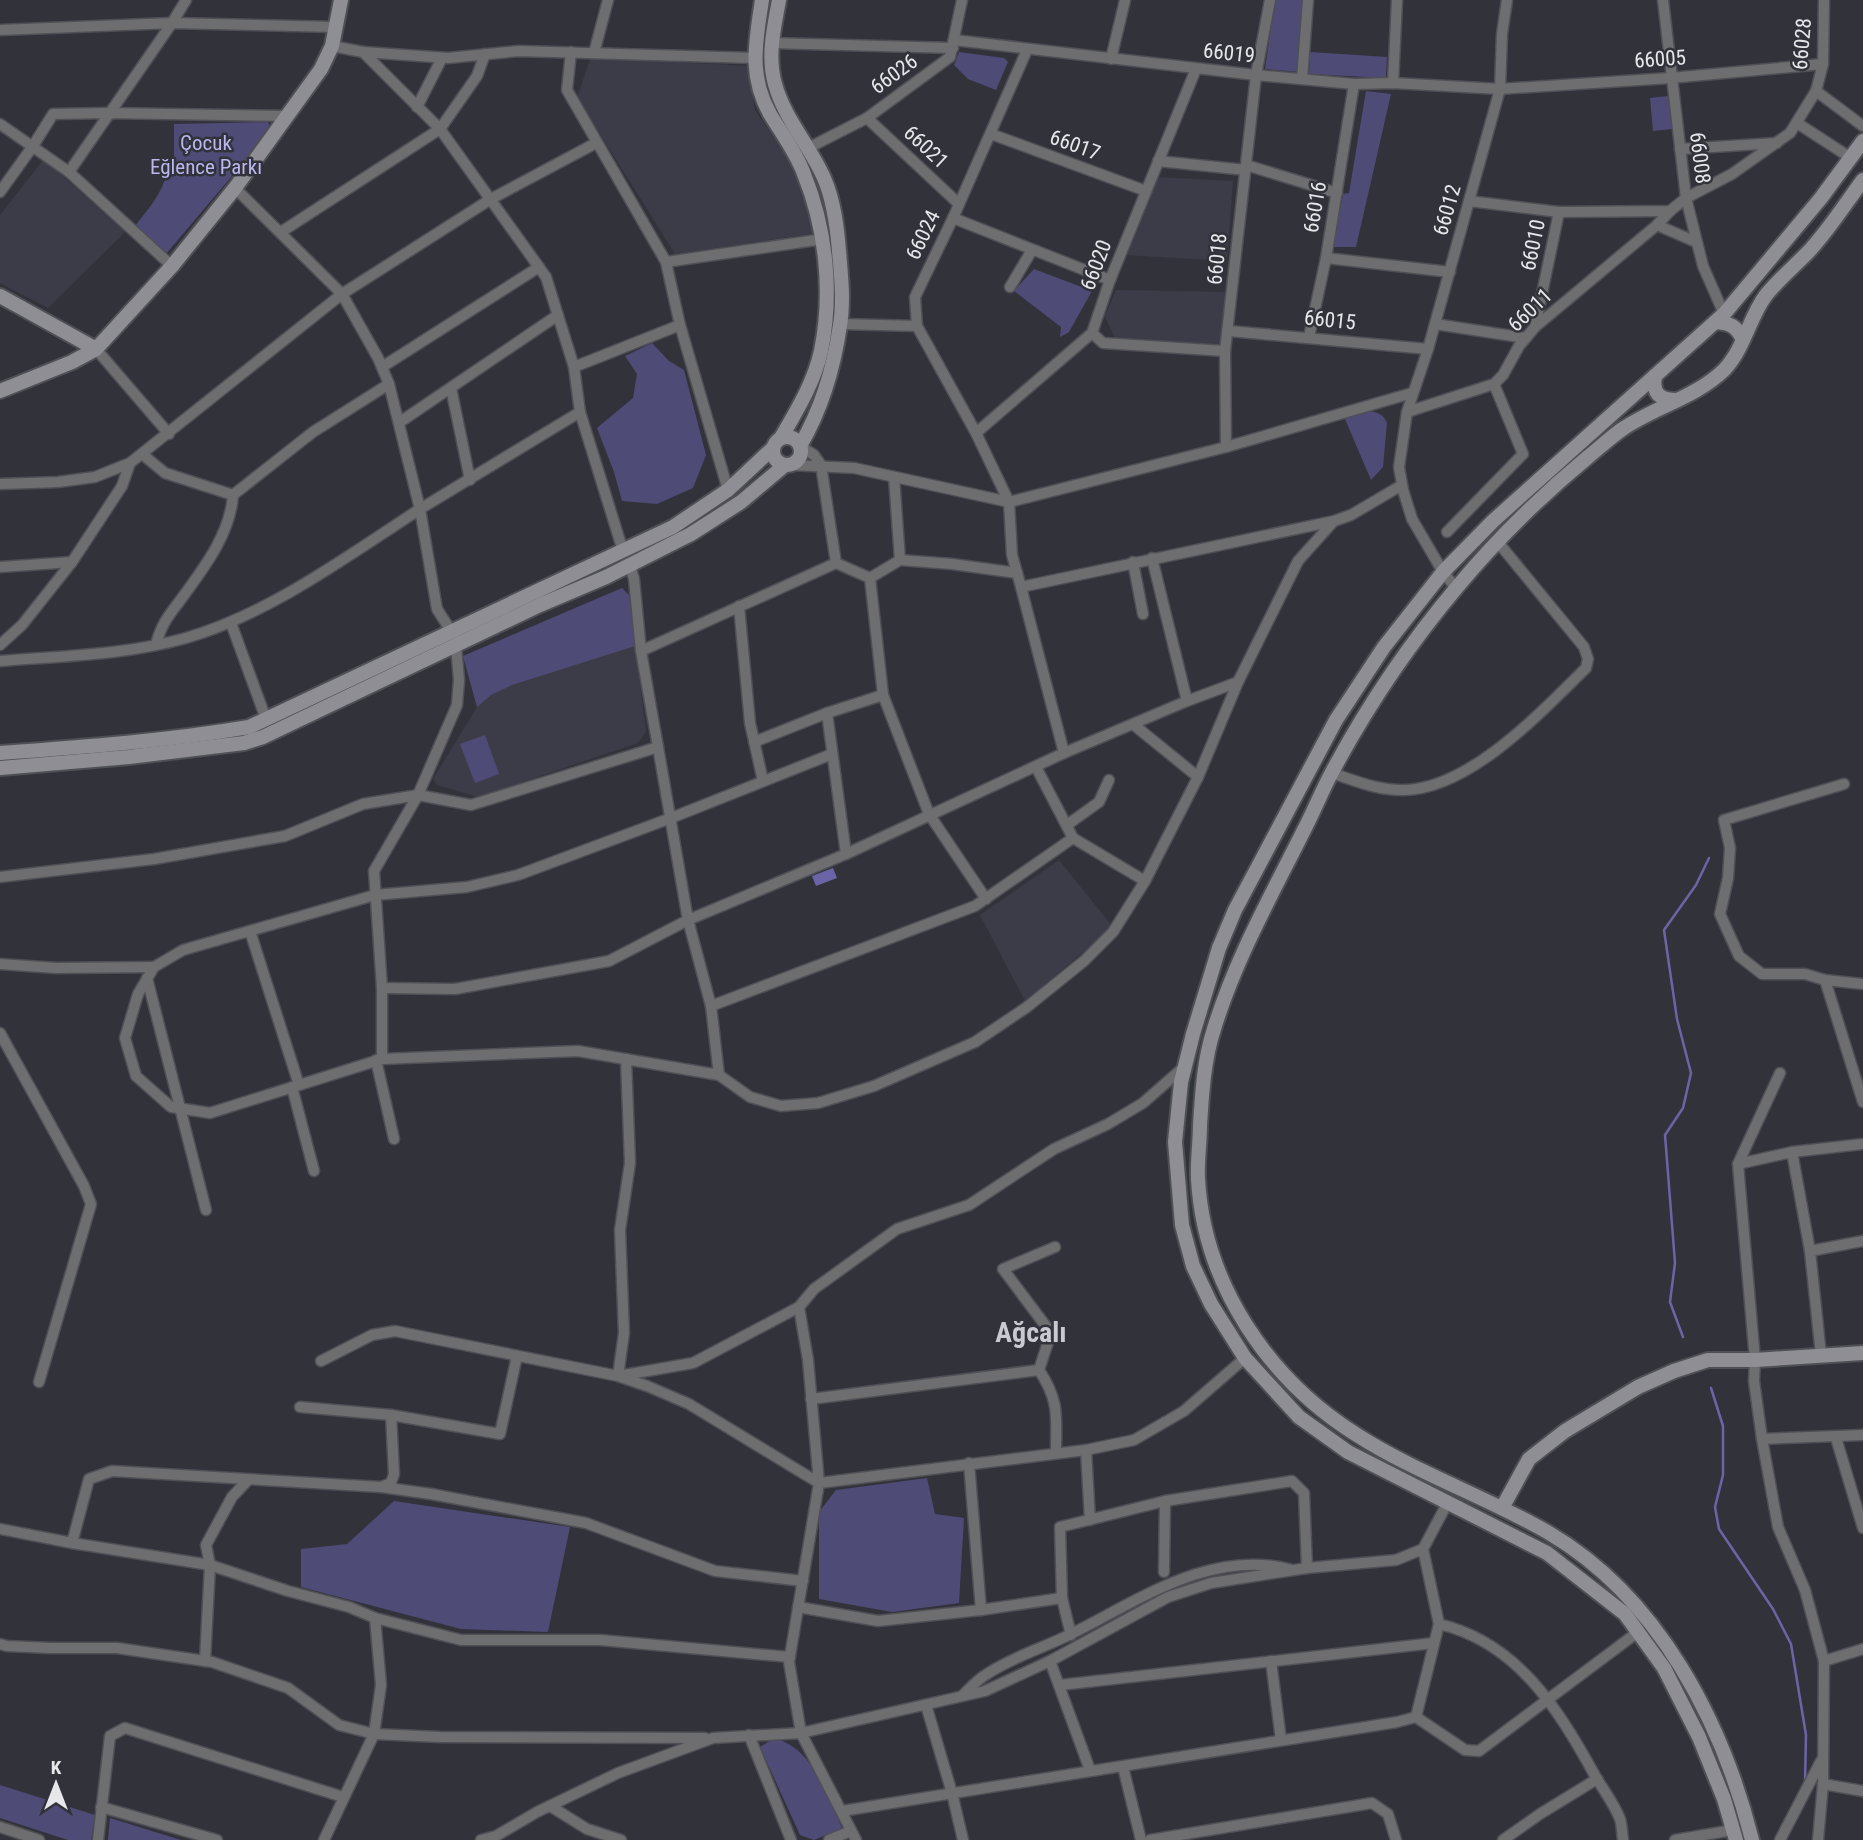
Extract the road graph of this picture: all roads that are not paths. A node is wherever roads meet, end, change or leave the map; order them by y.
1 (186, 0) edge
2 (341, 0) edge
3 (608, 0) edge
4 (762, 0) edge
5 (779, 0) edge
6 (962, 0) edge
7 (1125, 0) edge
8 (1270, 0) edge
9 (1308, 0) edge
10 (1397, 0) edge
11 (1499, 0) edge
12 (1507, 0) edge
13 (1663, 0) edge
14 (1825, 0) edge
15 (173, 23) junction
16 (336, 27) junction
17 (1, 31) edge
18 (1502, 34) junction
19 (771, 43) junction
20 (953, 44) junction
21 (332, 46) junction
22 (1027, 50) junction
23 (363, 52) junction
24 (571, 52) junction
25 (594, 53) junction
26 (485, 54) junction
27 (442, 58) junction
28 (754, 58) junction
29 (1111, 59) junction
30 (1823, 64) junction
31 (1196, 69) junction
32 (1256, 75) junction
33 (1670, 78) junction
34 (1302, 79) junction
35 (1354, 83) junction
36 (1393, 83) junction
37 (1500, 89) junction
38 (1816, 91) junction
39 (417, 107) junction
40 (110, 113) junction
41 (288, 116) junction
42 (867, 118) junction
43 (1797, 123) junction
44 (0, 124) edge
45 (1863, 126) edge
46 (440, 129) junction
47 (991, 134) junction
48 (1863, 141) edge
49 (596, 142) junction
50 (1777, 142) junction
51 (33, 146) junction
52 (810, 147) junction
53 (1680, 149) junction
54 (1850, 158) junction
55 (1158, 161) junction
56 (1246, 167) junction
57 (69, 172) junction
58 (1863, 180) edge
59 (235, 188) junction
60 (1146, 191) junction
61 (0, 192) edge
62 (1337, 193) junction
63 (1686, 198) junction
64 (491, 199) junction
65 (1469, 201) junction
66 (959, 204) junction
67 (1670, 211) junction
68 (1559, 212) junction
69 (953, 218) junction
70 (1657, 225) junction
71 (281, 232) junction
72 (823, 239) junction
73 (1696, 242) junction
74 (1032, 250) junction
75 (1326, 258) junction
76 (666, 262) junction
77 (172, 266) junction
78 (539, 267) junction
79 (1450, 272) junction
80 (1110, 280) junction
81 (1010, 287) dead end
82 (342, 294) junction
83 (0, 296) edge
84 (558, 315) junction
85 (1720, 318) junction
86 (841, 324) junction
87 (1435, 324) junction
88 (680, 325) junction
89 (918, 326) junction
90 (1535, 327) junction
91 (1228, 331) junction
92 (1092, 332) junction
93 (1309, 337) junction
94 (1526, 338) junction
95 (1743, 340) junction
96 (96, 349) junction
97 (1428, 349) junction
98 (1225, 351) junction
99 (382, 367) junction
100 (574, 367) junction
101 (1655, 376) junction
102 (389, 384) junction
103 (1493, 384) junction
104 (451, 388) junction
105 (0, 391) edge
106 (1412, 393) junction
107 (1677, 400) junction
108 (580, 412) junction
109 (1407, 412) junction
110 (400, 422) junction
111 (976, 433) junction
112 (169, 434) junction
113 (777, 443) junction
114 (800, 446) junction
115 (1226, 447) junction
116 (142, 454) junction
117 (130, 463) junction
118 (788, 465) junction
119 (821, 465) junction
120 (894, 477) junction
121 (470, 480) junction
122 (0, 484) edge
123 (1402, 485) junction
124 (727, 490) junction
125 (233, 495) junction
126 (1009, 502) junction
127 (420, 509) junction
128 (1334, 521) junction
129 (1447, 532) dead end
130 (1497, 541) junction
131 (626, 558) junction
132 (1152, 558) junction
133 (900, 560) junction
134 (72, 562) junction
135 (1133, 562) junction
136 (836, 563) junction
137 (0, 567) edge
138 (1443, 572) junction
139 (1017, 573) junction
140 (870, 578) junction
141 (1021, 587) junction
142 (1456, 588) junction
143 (739, 606) junction
144 (1143, 614) dead end
145 (231, 623) junction
146 (451, 631) junction
147 (0, 645) edge
148 (156, 645) junction
149 (456, 646) junction
150 (641, 651) junction
151 (0, 661) edge
152 (1238, 682) junction
153 (883, 695) junction
154 (1187, 701) junction
155 (827, 713) junction
156 (266, 719) junction
157 (1134, 725) junction
158 (754, 742) junction
159 (658, 747) junction
160 (0, 753) edge
161 (1064, 753) junction
162 (832, 754) junction
163 (1036, 767) junction
164 (0, 768) edge
165 (1332, 773) junction
166 (1198, 777) junction
167 (1110, 780) dead end
168 (763, 781) junction
169 (1844, 784) dead end
170 (418, 795) junction
171 (929, 814) junction
172 (671, 818) junction
173 (1067, 825) junction
174 (1073, 838) junction
175 (846, 854) junction
176 (0, 877) edge
177 (1145, 881) junction
178 (375, 895) junction
179 (986, 899) junction
180 (688, 920) junction
181 (250, 931) junction
182 (0, 964) edge
183 (154, 967) junction
184 (147, 978) junction
185 (1825, 980) junction
186 (1863, 984) edge
187 (382, 988) junction
188 (711, 1006) junction
189 (0, 1033) edge
190 (626, 1059) junction
191 (379, 1060) junction
192 (1185, 1067) junction
193 (1780, 1073) dead end
194 (719, 1075) junction
195 (295, 1086) junction
196 (1863, 1102) edge
197 (182, 1110) junction
198 (394, 1139) dead end
199 (1863, 1144) edge
200 (1792, 1152) junction
201 (1738, 1164) junction
202 (314, 1171) dead end
203 (206, 1210) dead end
204 (1863, 1241) edge
205 (1055, 1247) dead end
206 (1810, 1251) junction
207 (799, 1307) junction
208 (1863, 1353) edge
209 (1821, 1354) junction
210 (517, 1356) junction
211 (1245, 1358) junction
212 (1755, 1360) junction
213 (321, 1361) dead end
214 (1039, 1370) junction
215 (618, 1376) junction
216 (39, 1382) dead end
217 (811, 1399) junction
218 (300, 1407) dead end
219 (391, 1415) junction
220 (1863, 1435) edge
221 (1836, 1438) junction
222 (1762, 1439) junction
223 (1086, 1450) junction
224 (1056, 1452) junction
225 (969, 1463) junction
226 (248, 1480) junction
227 (819, 1483) junction
228 (381, 1487) junction
229 (1165, 1501) junction
230 (1448, 1502) junction
231 (1502, 1508) junction
232 (1090, 1520) junction
233 (1863, 1528) edge
234 (0, 1529) edge
235 (72, 1543) junction
236 (1423, 1549) junction
237 (210, 1565) junction
238 (1307, 1568) junction
239 (1293, 1570) junction
240 (1164, 1572) dead end
241 (803, 1581) junction
242 (1062, 1598) junction
243 (798, 1607) junction
244 (981, 1610) junction
245 (375, 1618) junction
246 (1439, 1624) junction
247 (1637, 1632) junction
248 (1071, 1635) junction
249 (1434, 1643) junction
250 (0, 1644) edge
251 (1863, 1649) edge
252 (790, 1657) junction
253 (205, 1661) junction
254 (1050, 1661) junction
255 (1271, 1661) junction
256 (1824, 1661) junction
257 (1060, 1685) junction
258 (963, 1695) junction
259 (1549, 1699) junction
260 (926, 1705) junction
261 (1416, 1717) junction
262 (801, 1733) junction
263 (374, 1734) junction
264 (749, 1735) junction
265 (713, 1738) junction
266 (1281, 1740) junction
267 (1823, 1757) junction
268 (1123, 1767) junction
269 (1090, 1770) junction
270 (1597, 1779) junction
271 (1823, 1784) junction
272 (1863, 1791) edge
273 (952, 1793) junction
274 (343, 1797) junction
275 (550, 1805) junction
276 (101, 1807) junction
277 (842, 1811) junction
278 (0, 1826) edge
279 (854, 1835) edge
280 (1734, 1835) edge
281 (39, 1840) edge
282 (99, 1840) edge
283 (217, 1840) edge
284 (324, 1840) edge
285 (481, 1840) edge
286 (621, 1840) edge
287 (791, 1840) edge
288 (829, 1840) edge
289 (963, 1840) edge
290 (1141, 1840) edge
291 (1150, 1840) edge
292 (1396, 1840) edge
293 (1503, 1840) edge
294 (1623, 1840) edge
295 (1675, 1840) edge
296 (1752, 1840) edge
297 (1780, 1840) edge
298 (1818, 1840) edge

1 - 15 street
2 - 16 main road
3 - 25 street
4 - 28 main road
5 - 19 main road
6 - 20 street
7 - 29 street
8 - 32 street, 66018
9 - 34 street
10 - 36 street
11 - 18 street, 66012
12 - 18 street, 66012
13 - 33 street, 66008
14 - 30 street, 66028
15 - 16 street
15 - 17 street
15 - 40 street
16 - 21 main road
18 - 37 street, 66012
19 - 20 street, 66019
19 - 52 main road
20 - 22 street, 66019
20 - 42 street, 66026
21 - 23 street
21 - 41 main road
22 - 29 street, 66019
22 - 47 street, 66024
23 - 27 street
23 - 39 street
24 - 25 street
24 - 26 street
24 - 49 street
25 - 28 street
26 - 27 street
26 - 46 street
27 - 39 street
28 - 72 main road
29 - 31 street, 66019
30 - 33 street, 66005
30 - 38 street, 66028
31 - 32 street, 66019
31 - 55 street, 66020
32 - 34 street, 66019
32 - 56 street, 66018
33 - 37 street, 66005
33 - 53 street, 66008
34 - 35 street, 66019
35 - 36 street, 66019
35 - 62 street, 66016
36 - 37 street, 66019
37 - 65 street, 66012
38 - 43 street, 66028
38 - 45 street
39 - 46 street
40 - 41 street
40 - 51 street
40 - 57 street
41 - 59 main road
42 - 52 street, 66026
42 - 66 street, 66021
43 - 50 street, 66028
43 - 54 street
44 - 51 street
46 - 64 street
46 - 71 street
47 - 60 street, 66017
47 - 66 street, 66024
48 - 54 main road
49 - 64 street
49 - 76 street
50 - 53 street
50 - 63 street, 66011
51 - 57 street
51 - 61 street
52 - 86 main road
53 - 63 street, 66008
54 - 85 main road
55 - 56 street
55 - 60 street, 66020
56 - 62 street
56 - 91 street, 66018
57 - 77 street
58 - 95 main road
59 - 71 street
59 - 77 main road
60 - 80 street, 66020
62 - 75 street, 66016
63 - 67 street, 66011
63 - 73 street, 66008
64 - 78 street
64 - 82 street
65 - 68 street
65 - 79 street, 66012
66 - 69 street, 66024
67 - 68 street
67 - 70 street, 66011
68 - 90 street, 66010
69 - 74 street
69 - 89 street, 66024
70 - 73 street
70 - 90 street, 66011
71 - 82 street
72 - 76 street
72 - 113 main road
73 - 85 street, 66008
74 - 80 street
74 - 81 street
75 - 79 street
75 - 93 street, 66016
76 - 88 street
77 - 96 main road
78 - 84 street
78 - 99 street
79 - 87 street, 66012
80 - 92 street, 66020
82 - 99 street
82 - 112 street
83 - 96 main road
84 - 100 street
84 - 104 street
85 - 95 main road
85 - 101 main road
86 - 89 street
86 - 114 main road
87 - 94 street
87 - 97 street, 66012
88 - 100 street
88 - 124 street
89 - 111 street, 66024
90 - 94 street, 66011
91 - 93 street, 66015
91 - 98 street, 66018
92 - 98 street
92 - 111 street, 66020
93 - 97 street, 66015
94 - 103 street, 66011
95 - 107 main road
96 - 105 main road
96 - 112 street
97 - 106 street, 66012
98 - 115 street, 66018
99 - 102 street
100 - 108 street
101 - 107 main road
101 - 138 main road
102 - 110 street
102 - 125 street
103 - 109 street
103 - 129 street
104 - 110 street
104 - 121 street
106 - 109 street, 66012
106 - 115 street
107 - 130 main road
108 - 121 street
108 - 131 street
109 - 123 street, 66012
110 - 127 street
111 - 126 street, 66024
112 - 116 street
113 - 114 main road
113 - 118 main road
113 - 124 main road
114 - 118 main road
114 - 119 street
115 - 126 street
116 - 117 street
116 - 125 street
117 - 122 street
117 - 134 street
118 - 119 street
118 - 131 main road
119 - 120 street
119 - 136 street
120 - 126 street
120 - 133 street
121 - 127 street
123 - 128 street
123 - 138 street, 66012
124 - 131 main road
125 - 148 street
126 - 139 street
127 - 145 street
127 - 146 street
128 - 132 street
128 - 152 street
130 - 142 main road
130 - 165 street
131 - 146 main road
131 - 149 main road
131 - 150 street
132 - 135 street
132 - 154 street
133 - 139 street
133 - 140 street
134 - 137 street
134 - 147 street
135 - 141 street
135 - 144 street
136 - 140 street
136 - 143 street
138 - 142 street, 66012
138 - 192 main road
139 - 141 street
140 - 153 street
141 - 161 street
142 - 165 main road
143 - 150 street
143 - 158 street
145 - 148 street
145 - 156 street
146 - 149 street
146 - 156 main road
148 - 151 street
149 - 164 main road
149 - 170 street
150 - 159 street
152 - 154 street
152 - 166 street
153 - 155 street
153 - 171 street
154 - 157 street
155 - 158 street
155 - 162 street
156 - 160 main road
157 - 161 street
157 - 166 street
158 - 168 street
159 - 170 street
159 - 172 street
161 - 163 street
162 - 168 street
162 - 175 street
163 - 171 street
163 - 173 street
165 - 231 main road
166 - 177 street
167 - 173 street
168 - 172 street
169 - 185 street
170 - 176 street
170 - 178 street
171 - 175 street
171 - 179 street
172 - 178 street
172 - 180 street
173 - 174 street
174 - 177 street
174 - 179 street
175 - 180 street
177 - 194 street
178 - 181 street
178 - 187 street
179 - 188 street
180 - 187 street
180 - 188 street
181 - 183 street
181 - 195 street
182 - 183 street
183 - 184 street
184 - 197 street
184 - 197 street
185 - 186 street
185 - 196 street
187 - 191 street
188 - 194 street
189 - 216 street
190 - 191 street
190 - 194 street
190 - 215 street
191 - 195 street
191 - 198 street
192 - 207 street
192 - 211 main road
193 - 201 street
195 - 197 street
195 - 202 street
197 - 203 street
199 - 200 street
200 - 201 street
200 - 206 street
201 - 212 street
204 - 206 street
205 - 214 street
206 - 209 street
207 - 215 street
207 - 217 street
208 - 209 main road
209 - 212 main road
210 - 213 street
210 - 215 street
210 - 219 street
211 - 223 street
211 - 230 main road
212 - 222 street
212 - 231 main road
214 - 217 street
214 - 224 street
215 - 227 street
217 - 227 street
218 - 219 street
219 - 228 street
220 - 221 street
221 - 222 street
221 - 233 street
222 - 256 street
223 - 224 street
223 - 232 street
224 - 225 street
225 - 227 street
225 - 244 street
226 - 228 street
226 - 235 street
226 - 237 street
227 - 241 street
228 - 241 street
229 - 232 street
229 - 238 street
229 - 240 street
230 - 236 street
230 - 247 main road
231 - 296 main road
232 - 242 street
234 - 235 street
235 - 237 street
236 - 238 street
236 - 246 street
237 - 245 street
237 - 253 street
238 - 239 street
239 - 248 street
239 - 254 street
241 - 243 street
242 - 244 street
242 - 248 street
243 - 244 street
243 - 252 street
245 - 252 street
245 - 263 street
246 - 249 street
246 - 259 street
247 - 259 street
247 - 280 main road
248 - 258 street
249 - 255 street
249 - 261 street
250 - 253 street
251 - 256 street
252 - 262 street
253 - 263 street
254 - 257 street
254 - 258 street
255 - 257 street
255 - 266 street
256 - 267 street
257 - 269 street
258 - 260 street
259 - 261 street
259 - 270 street
260 - 262 street
260 - 273 street
261 - 266 street
262 - 264 street
262 - 277 street
263 - 265 street
263 - 274 street
264 - 265 street
264 - 287 street
265 - 275 street
266 - 268 street
267 - 271 street
267 - 297 street
268 - 269 street
268 - 290 street
269 - 273 street
270 - 293 street
270 - 294 street
271 - 272 street
271 - 298 street
273 - 277 street
273 - 289 street
274 - 276 street
274 - 284 street
275 - 285 street
275 - 286 street
276 - 282 street
276 - 283 street
277 - 279 street
278 - 281 street
279 - 288 street
280 - 295 street
291 - 292 street

